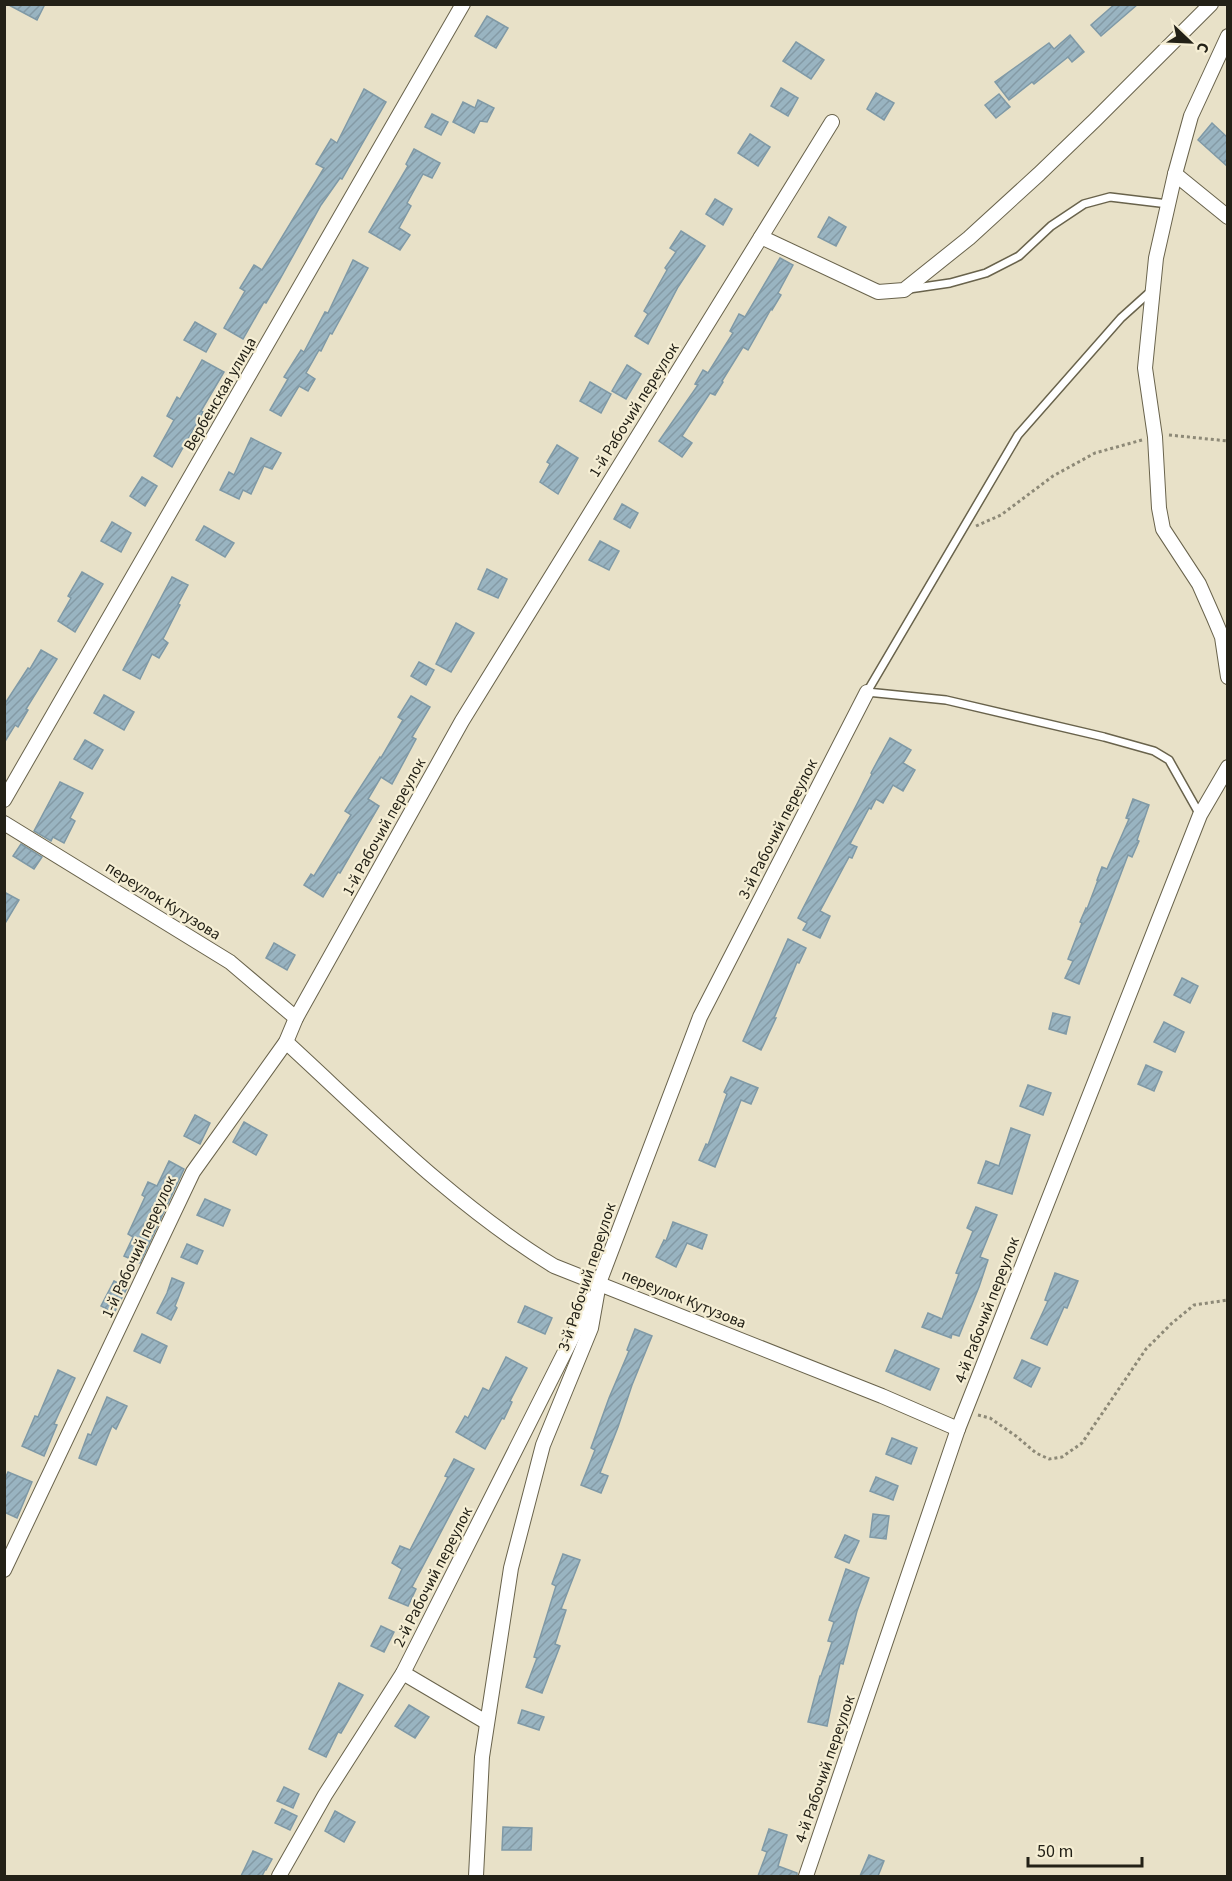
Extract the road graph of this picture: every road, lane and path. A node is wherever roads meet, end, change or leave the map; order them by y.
1 (463, 4) edge
2 (1210, 4) edge
3 (1227, 36) edge
4 (832, 122) dead end
5 (1175, 174) junction
6 (1168, 204) junction
7 (1227, 217) edge
8 (761, 237) junction
9 (904, 290) junction
10 (1153, 290) junction
11 (1155, 437) junction
12 (1227, 441) edge
13 (961, 532) junction
14 (1227, 677) edge
15 (867, 692) junction
16 (1227, 767) edge
17 (4, 800) edge
18 (1200, 815) junction
19 (4, 823) edge
20 (296, 1018) junction
21 (286, 1042) junction
22 (599, 1283) junction
23 (1227, 1299) edge
24 (965, 1411) junction
25 (958, 1429) junction
26 (4, 1570) edge
27 (403, 1673) junction
28 (486, 1722) junction
29 (279, 1876) edge
30 (476, 1876) edge
31 (806, 1876) edge

1 - 17 street, Вербенская улица
2 - 9 street
3 - 5 street
4 - 8 street, 1-й Рабочий переулок
5 - 6 street
5 - 7 street
6 - 9 lane
6 - 10 street
8 - 9 street
8 - 20 street, 1-й Рабочий переулок
10 - 11 street
10 - 13 lane
11 - 12 path
11 - 13 path
11 - 14 street
13 - 15 lane
15 - 18 lane
15 - 22 street, 3-й Рабочий переулок
16 - 18 street, 4-й Рабочий переулок
18 - 24 street, 4-й Рабочий переулок
19 - 20 street, переулок Кутузова
20 - 21 street, 1-й Рабочий переулок
21 - 22 street, переулок Кутузова
21 - 26 street, 1-й Рабочий переулок
22 - 25 street, переулок Кутузова
22 - 27 street, 2-й Рабочий переулок
22 - 28 street, 3-й Рабочий переулок
23 - 24 path
24 - 25 street, 4-й Рабочий переулок
25 - 31 street, 4-й Рабочий переулок
27 - 28 street
27 - 29 street, 2-й Рабочий переулок
28 - 30 street, 3-й Рабочий переулок

